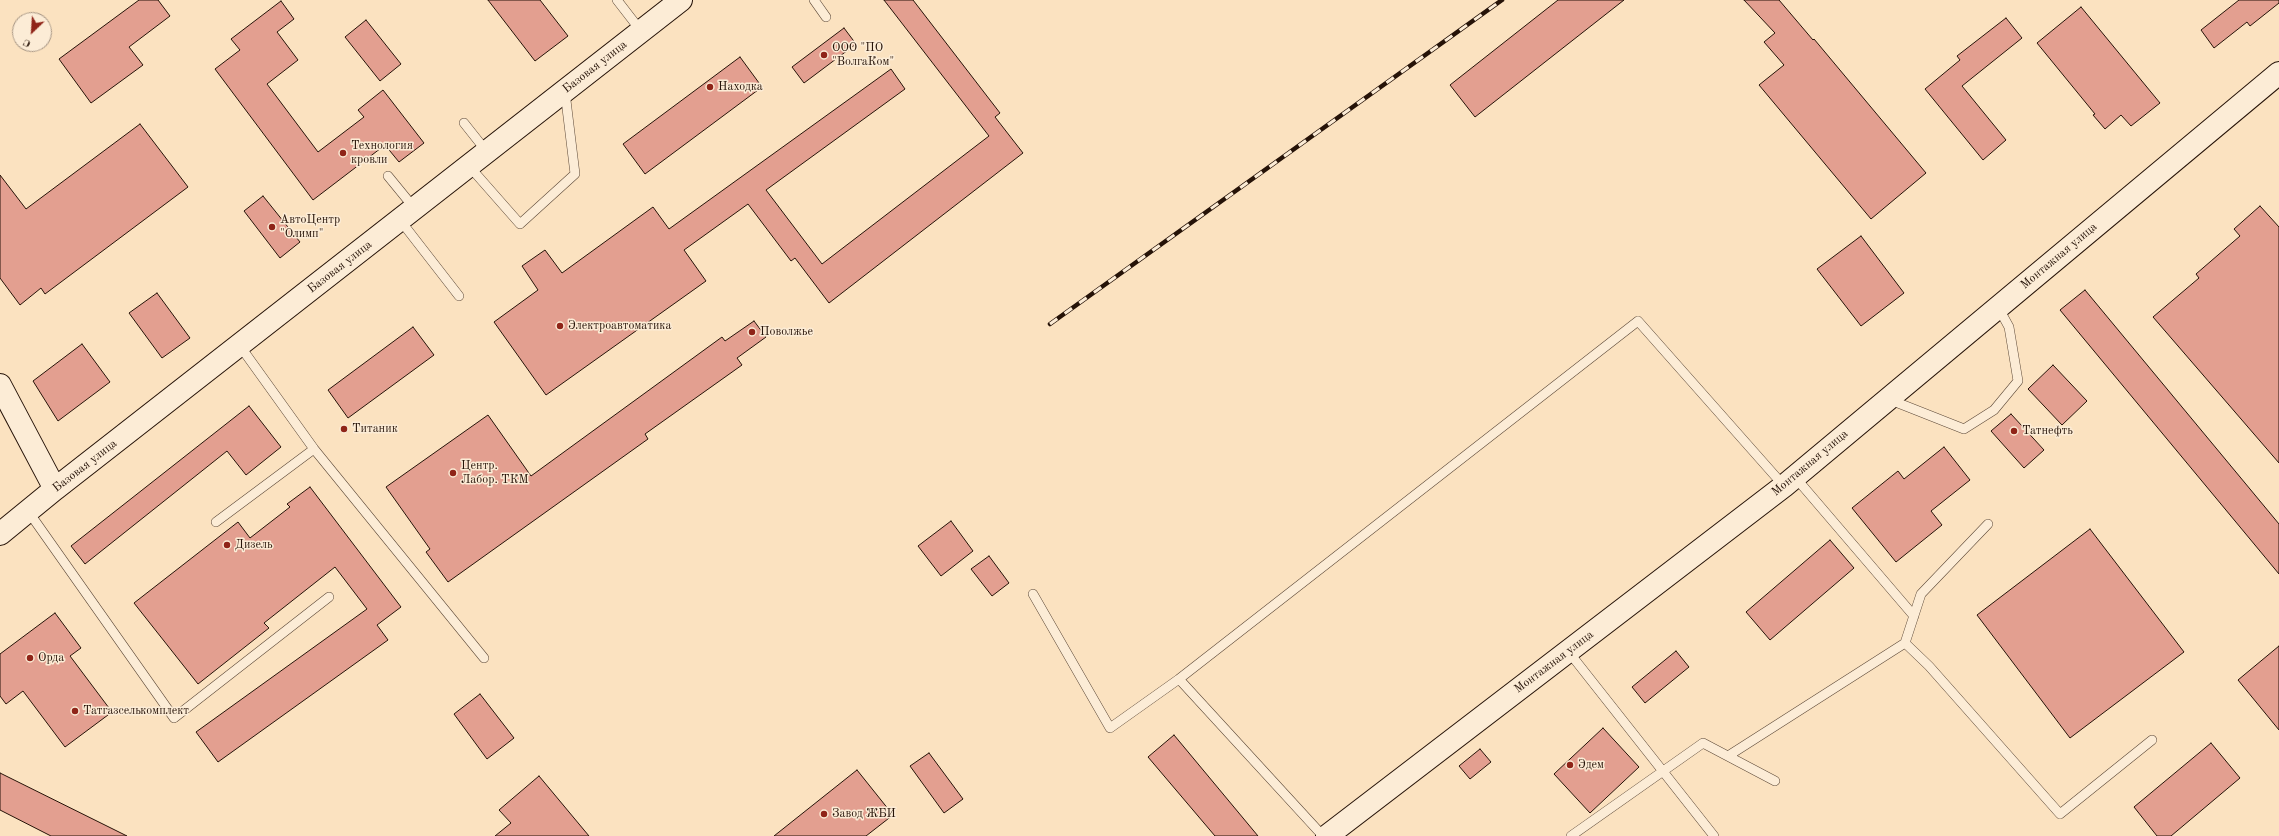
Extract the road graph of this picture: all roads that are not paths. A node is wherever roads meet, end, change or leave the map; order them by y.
1 (617, 0) edge
2 (681, 0) edge
3 (814, 0) edge
4 (826, 17) dead end
5 (641, 31) junction
6 (2279, 73) edge
7 (565, 91) junction
8 (464, 123) dead end
9 (487, 152) junction
10 (470, 166) junction
11 (388, 176) dead end
12 (407, 214) junction
13 (459, 296) dead end
14 (1998, 307) junction
15 (240, 346) junction
16 (0, 385) edge
17 (1887, 399) junction
18 (314, 449) junction
19 (1789, 481) junction
20 (55, 489) junction
21 (28, 511) junction
22 (216, 522) dead end
23 (1988, 524) dead end
24 (0, 534) edge
25 (1033, 594) dead end
26 (329, 597) dead end
27 (1914, 616) junction
28 (1905, 643) junction
29 (1568, 651) junction
30 (484, 658) dead end
31 (1179, 679) junction
32 (2152, 740) dead end
33 (1728, 756) junction
34 (1664, 771) junction
35 (1775, 781) dead end
36 (1323, 836) edge
37 (1327, 836) edge
38 (1570, 836) edge
39 (1714, 836) edge

1 - 5 lane
2 - 5 street, Базовая улица
3 - 4 lane
5 - 7 street, Базовая улица
6 - 14 street, Монтажная улица
7 - 9 street, Базовая улица
7 - 10 lane
8 - 9 lane
9 - 10 street, Базовая улица
10 - 12 street, Базовая улица
11 - 12 lane
12 - 13 lane
12 - 15 street, Базовая улица
14 - 17 street, Монтажная улица
14 - 17 lane
15 - 18 lane
15 - 20 street, Базовая улица
16 - 20 street
17 - 19 street, Монтажная улица
18 - 22 lane
18 - 30 lane
19 - 27 lane
19 - 29 street, Монтажная улица
19 - 31 lane
20 - 21 street, Базовая улица
21 - 24 street, Базовая улица
21 - 26 lane
23 - 27 lane
25 - 31 lane
27 - 28 lane
28 - 32 lane
28 - 33 lane
29 - 34 lane
29 - 37 street, Монтажная улица
31 - 36 lane
33 - 34 lane
33 - 35 lane
34 - 38 lane
34 - 39 lane

